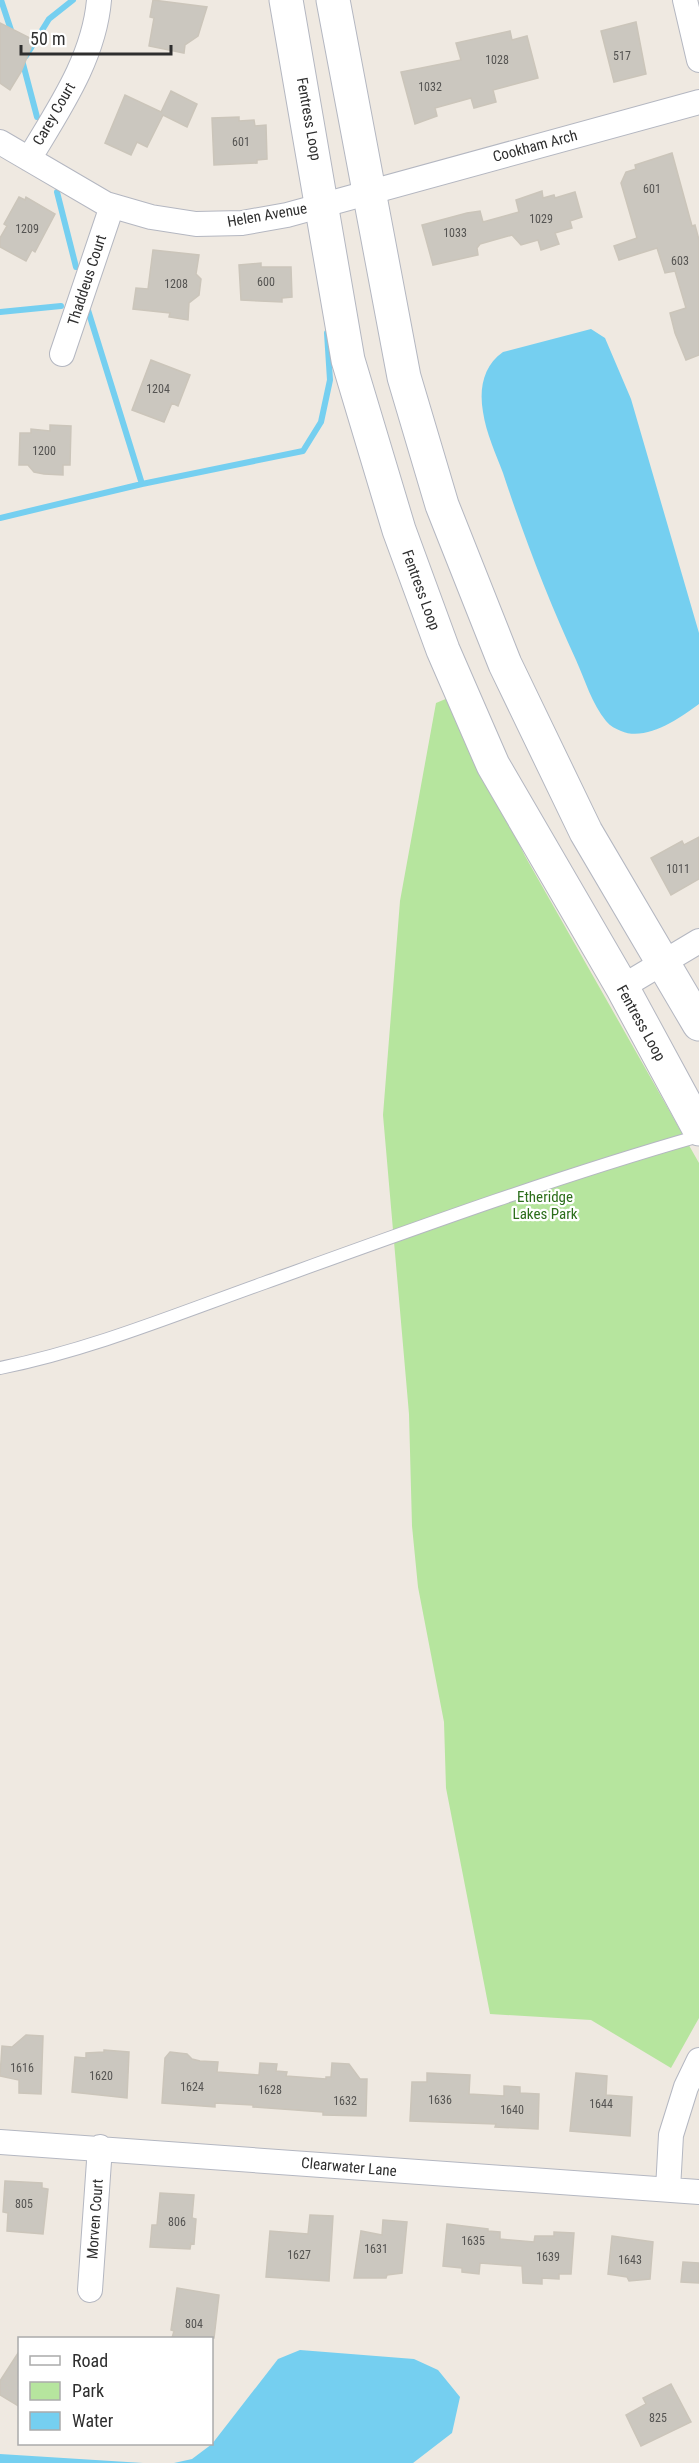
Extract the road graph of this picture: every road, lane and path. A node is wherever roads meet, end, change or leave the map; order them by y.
1 (99, 0) edge
2 (286, 0) edge
3 (333, 0) edge
4 (685, 0) edge
5 (699, 60) edge
6 (699, 102) edge
7 (0, 142) edge
8 (29, 159) junction
9 (371, 191) junction
10 (323, 204) junction
11 (112, 206) junction
12 (62, 354) dead end
13 (699, 941) edge
14 (664, 963) junction
15 (622, 987) junction
16 (699, 1024) edge
17 (699, 1129) edge
18 (699, 1136) edge
19 (0, 1368) edge
20 (699, 2060) edge
21 (0, 2142) edge
22 (100, 2147) junction
23 (668, 2189) junction
24 (699, 2192) edge
25 (90, 2290) dead end

1 - 8 street, Carey Court
2 - 10 street, Fentress Loop
3 - 9 street
4 - 5 street
6 - 9 street, Cookham Arch
7 - 8 street, Helen Avenue
8 - 11 street, Helen Avenue
9 - 10 street, Helen Avenue
9 - 14 street
10 - 11 street, Helen Avenue
10 - 15 street, Fentress Loop
11 - 12 street, Thaddeus Court
13 - 14 street
14 - 15 street
14 - 16 street
15 - 17 street, Fentress Loop
18 - 19 lane
20 - 23 street
21 - 22 street, Clearwater Lane
22 - 23 street, Clearwater Lane
22 - 25 street, Morven Court
23 - 24 street, Clearwater Lane

